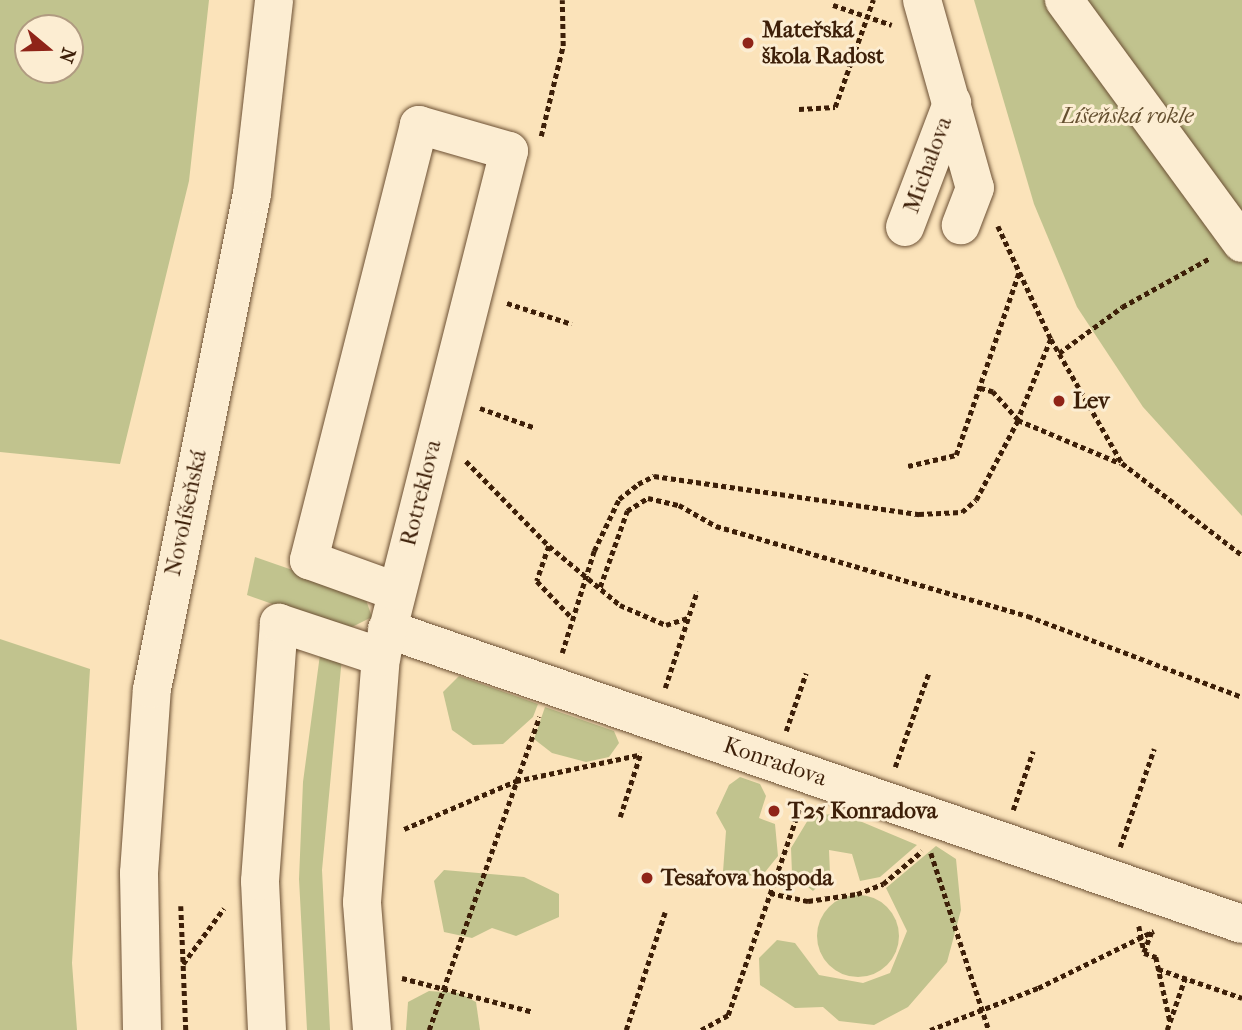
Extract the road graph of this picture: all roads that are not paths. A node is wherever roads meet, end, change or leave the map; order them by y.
1 (274, 0) edge
2 (922, 0) edge
3 (1063, 0) edge
4 (951, 103) junction
5 (979, 223) road end
6 (905, 227) dead end
7 (1229, 250) edge
8 (395, 591) junction
9 (384, 643) junction
10 (1242, 924) edge
11 (142, 1030) edge
12 (267, 1030) edge
13 (372, 1030) edge

1 - 11 street, Novolíšeňská
2 - 4 street, Michalova
3 - 7 street
4 - 5 street, Michalova
4 - 6 street, Michalova
8 - 8 street, Rotreklova
8 - 9 street, Rotreklova
9 - 10 street, Konradova
9 - 12 street, Konradova
9 - 13 street, Rotreklova

